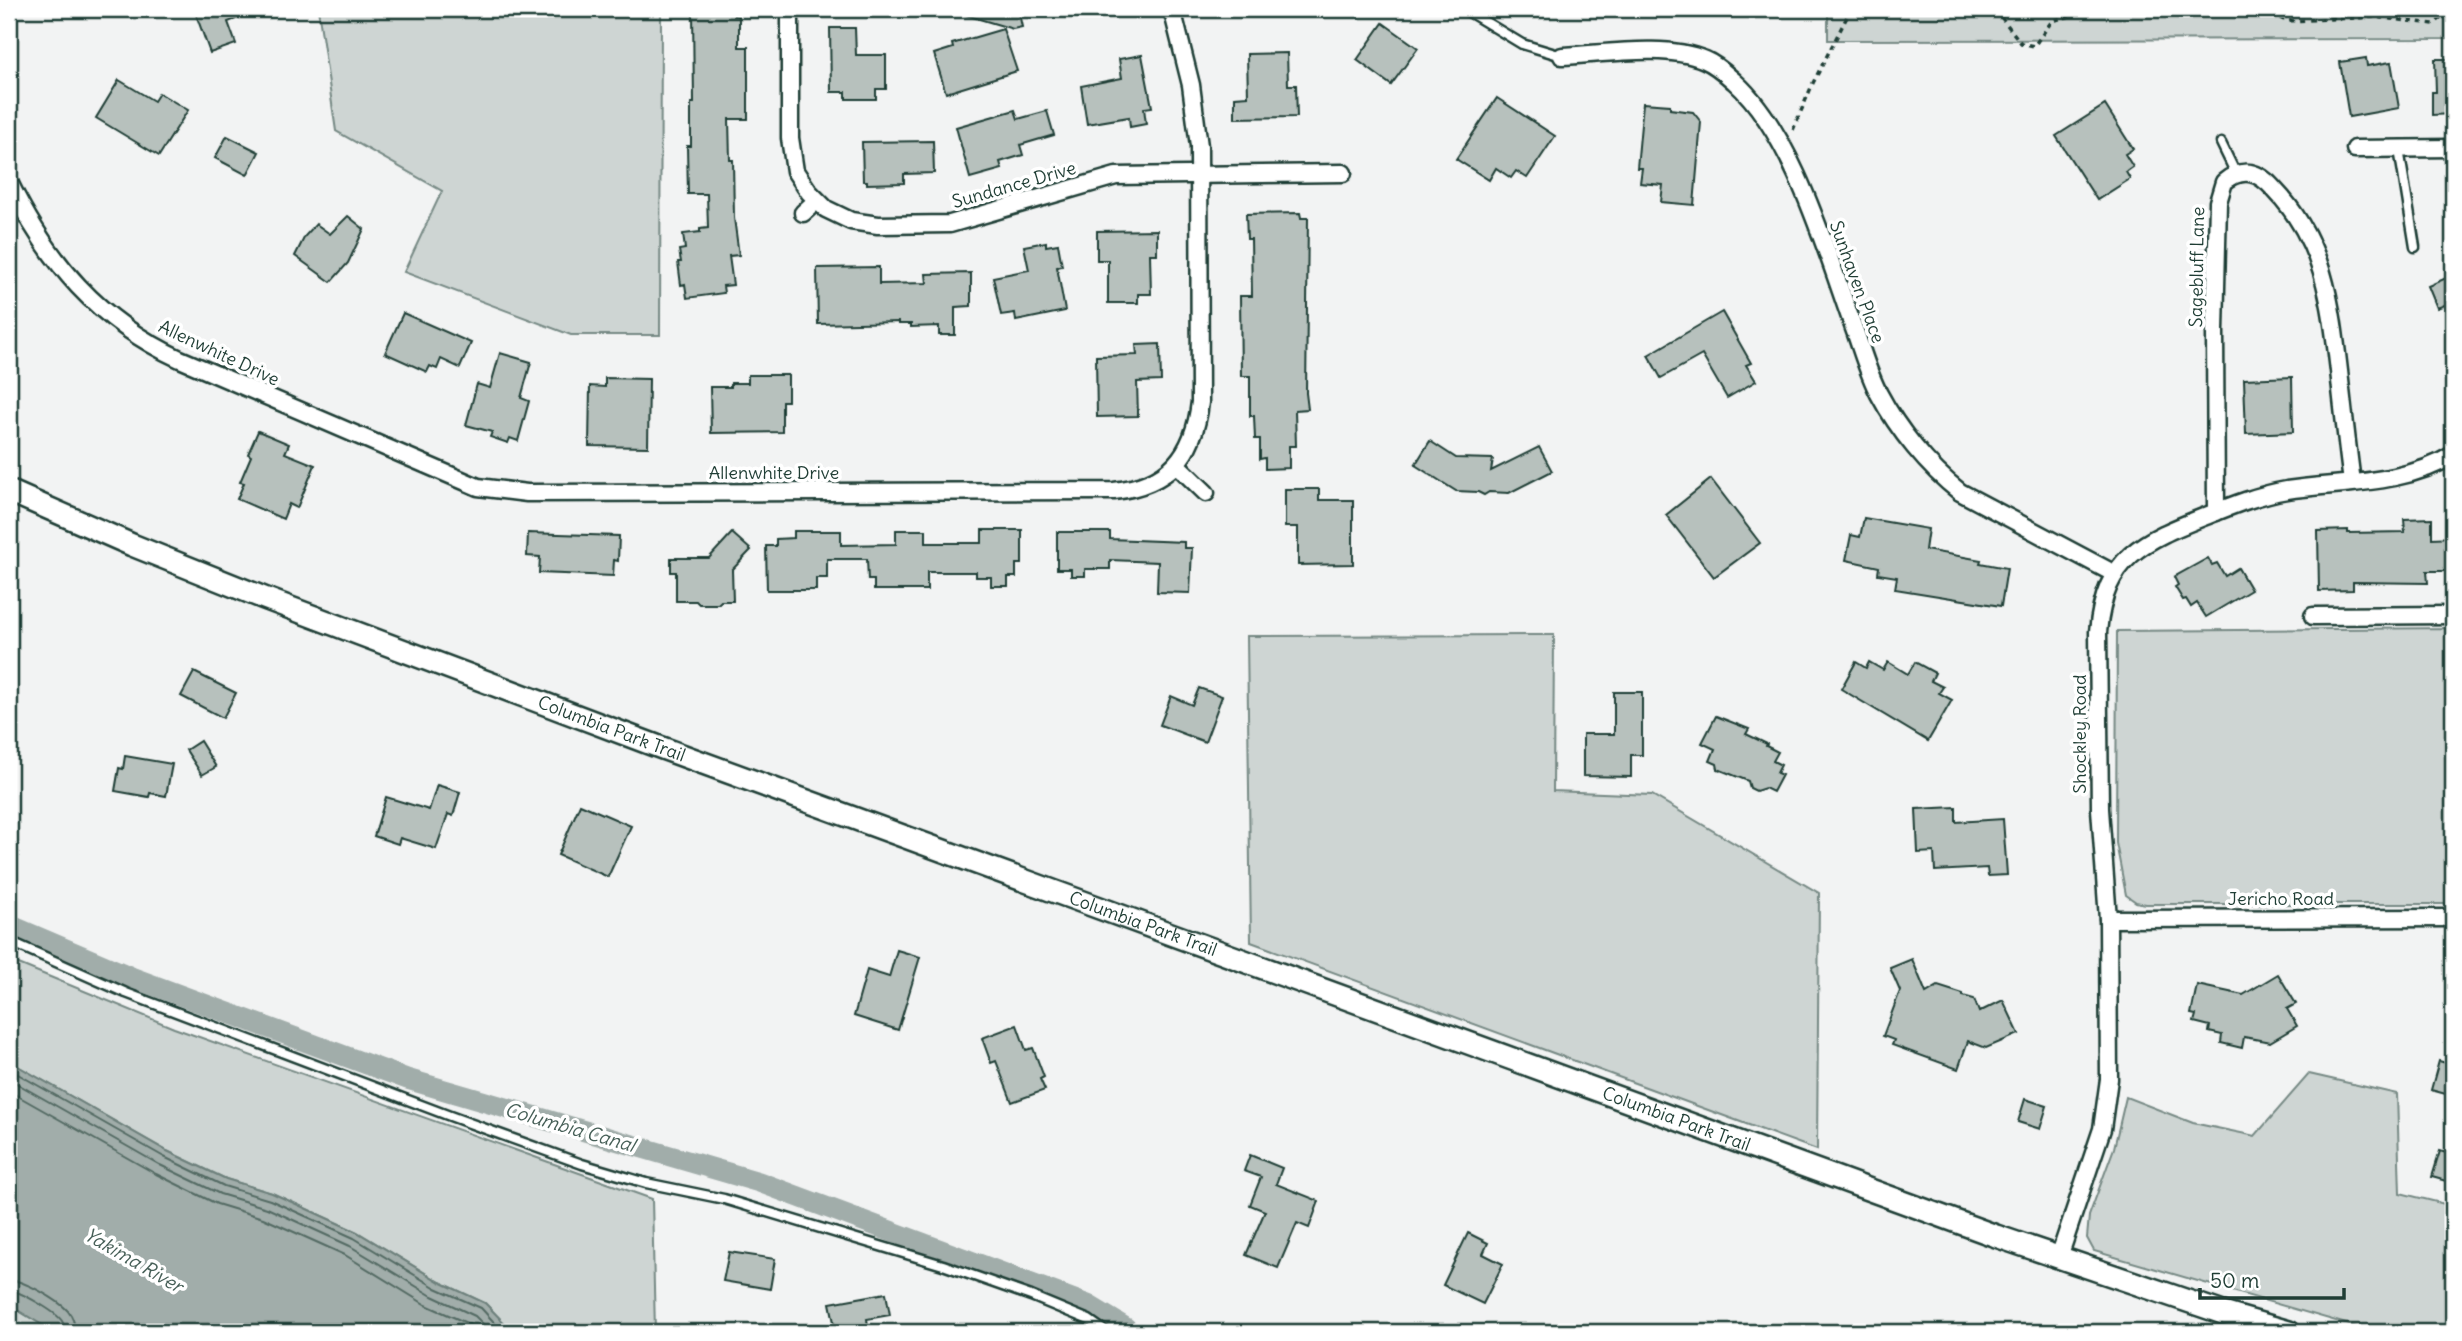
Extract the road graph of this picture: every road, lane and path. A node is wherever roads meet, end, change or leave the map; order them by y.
1 (790, 9) edge
2 (1172, 9) edge
3 (1464, 9) edge
4 (1851, 9) edge
5 (1995, 9) edge
6 (2096, 9) edge
7 (2262, 9) edge
8 (2448, 9) edge
9 (1562, 56) joint
10 (2221, 143) dead end
11 (2453, 148) edge
12 (2355, 149) dead end
13 (2399, 149) junction
14 (1785, 151) junction
15 (1343, 173) dead end
16 (2236, 174) junction
17 (1199, 175) junction
18 (9, 182) edge
19 (816, 201) junction
20 (803, 213) dead end
21 (2415, 247) dead end
22 (2453, 455) edge
23 (1176, 464) junction
24 (2352, 482) junction
25 (9, 491) edge
26 (1206, 493) dead end
27 (2216, 512) junction
28 (2115, 574) junction
29 (2453, 615) edge
30 (2313, 616) dead end
31 (2453, 918) edge
32 (2108, 919) junction
33 (9, 942) edge
34 (2059, 1256) junction
35 (1106, 1332) edge
36 (2289, 1332) edge

1 - 19 street, Sundance Drive
2 - 17 street, Allenwhite Drive
3 - 9 lane
4 - 14 path
5 - 6 path
7 - 8 path
9 - 14 street, Sunhaven Place
10 - 16 lane
11 - 13 street
12 - 13 street
13 - 21 lane
14 - 28 street, Sunhaven Place
15 - 17 street, Sundance Drive
16 - 24 street
16 - 27 street, Sagebluff Lane
17 - 19 street, Sundance Drive
17 - 23 street, Allenwhite Drive
18 - 23 street, Allenwhite Drive
19 - 20 street
22 - 24 street, Shockley Road
23 - 26 street
24 - 27 street, Shockley Road
25 - 34 main road, Columbia Park Trail
27 - 28 street, Shockley Road
28 - 32 street, Shockley Road
29 - 30 street
31 - 32 street, Jericho Road
32 - 34 street, Shockley Road
33 - 35 lane
34 - 36 main road, Columbia Park Trail

